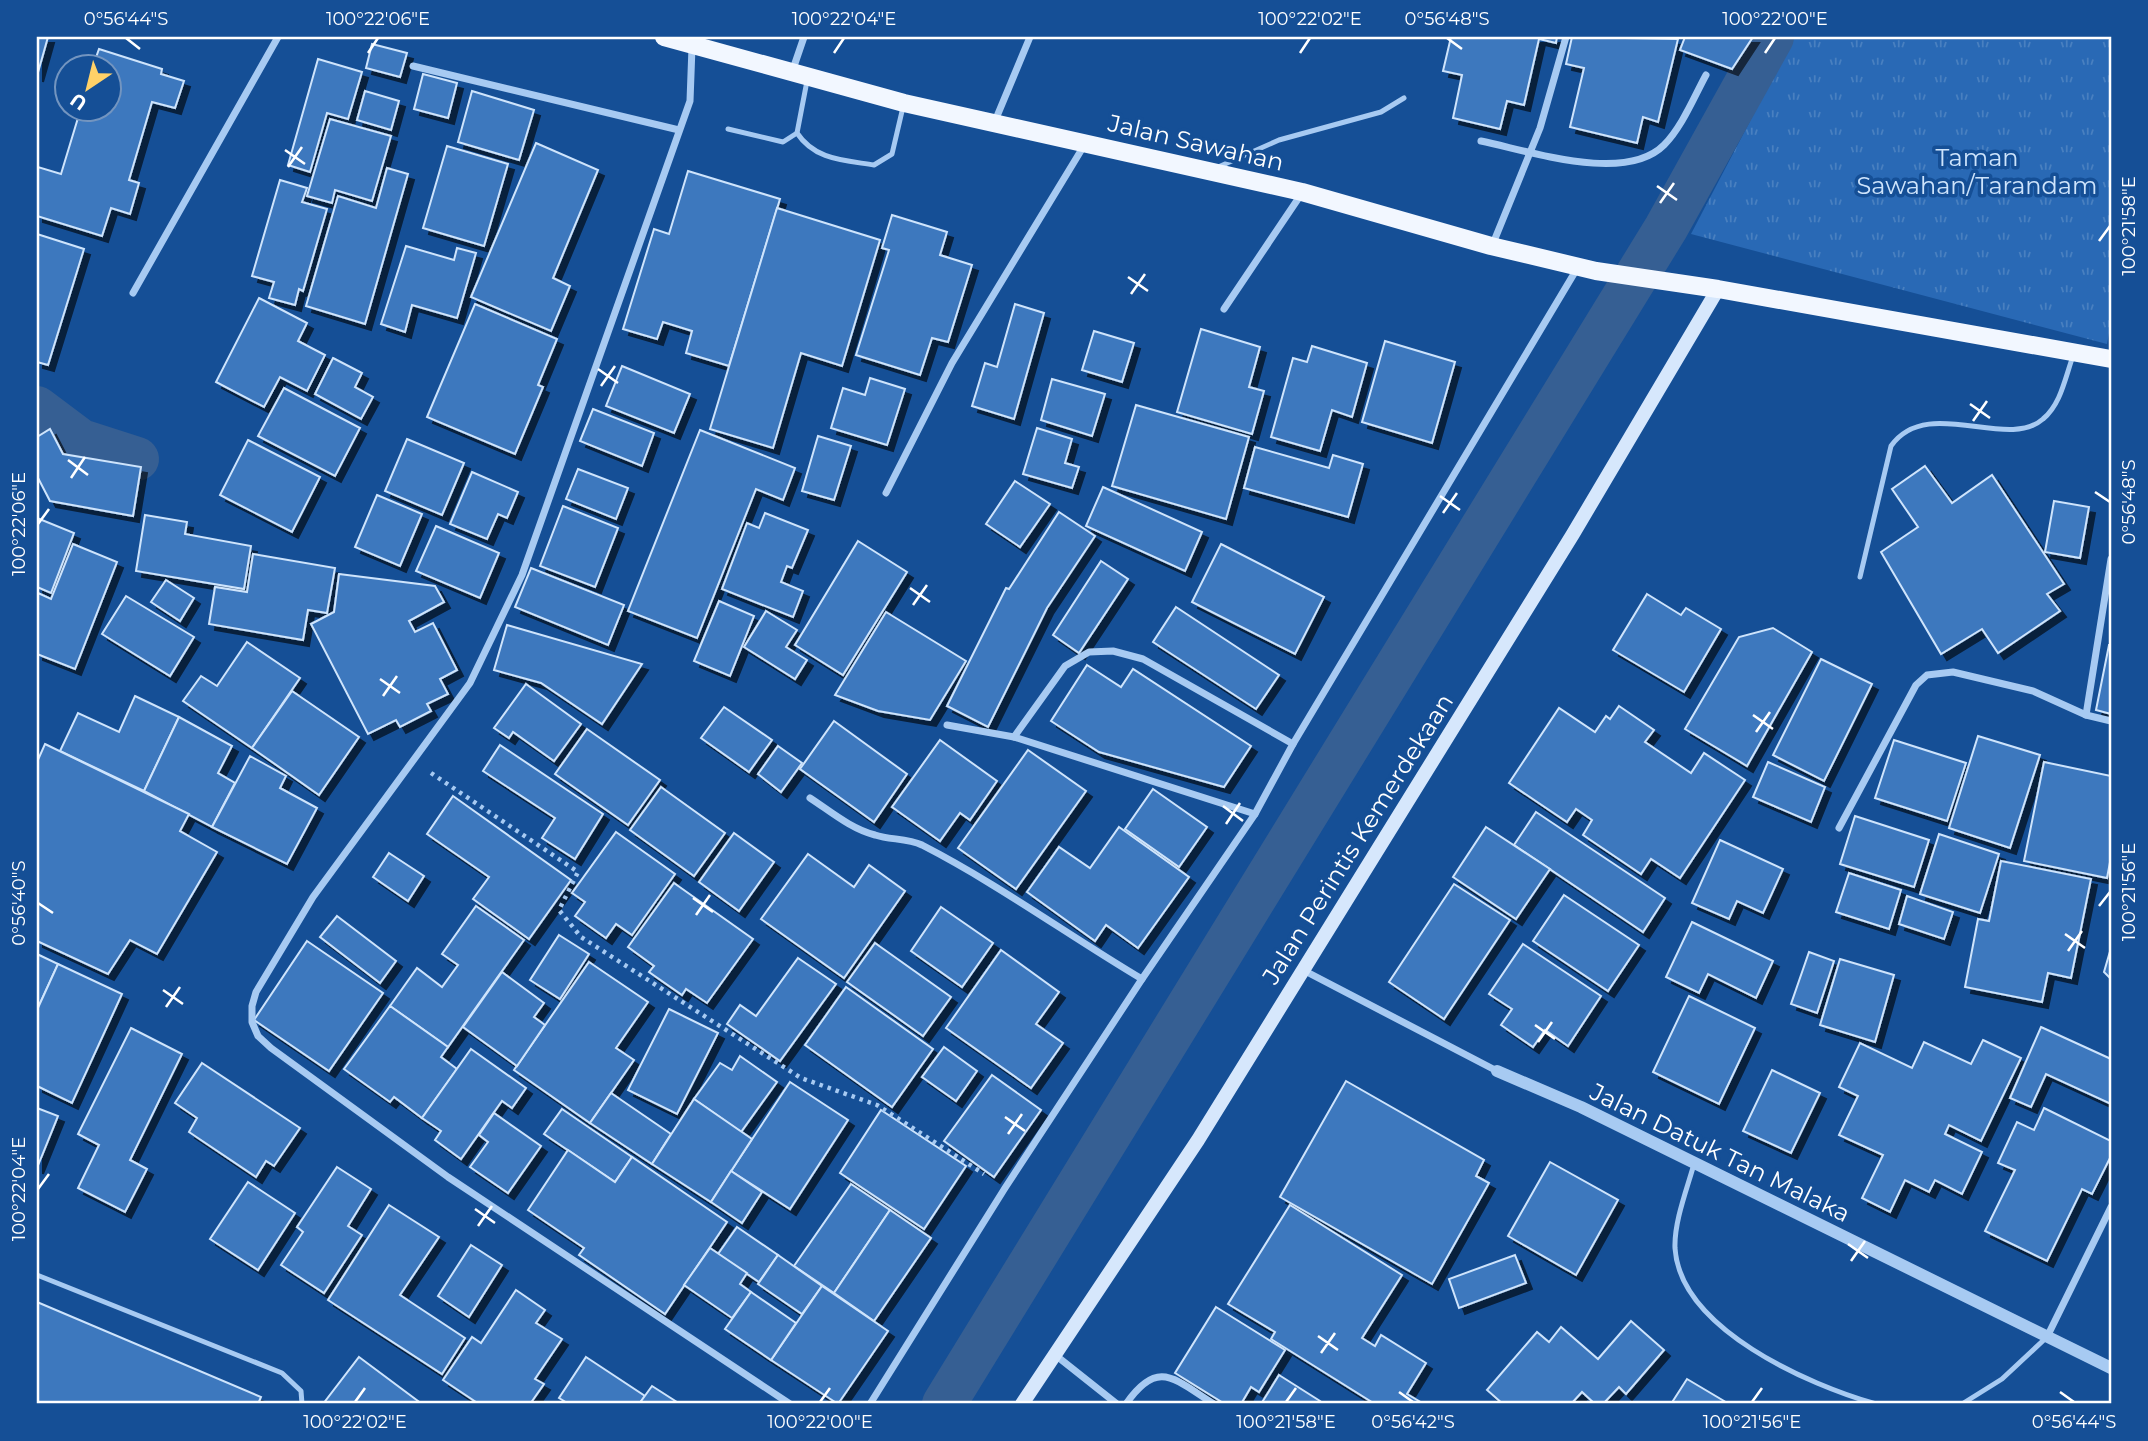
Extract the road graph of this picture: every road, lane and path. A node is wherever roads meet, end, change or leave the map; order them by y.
1 (278, 37) edge
2 (664, 37) edge
3 (804, 37) edge
4 (1030, 37) edge
5 (1566, 37) edge
6 (692, 45) junction
7 (414, 66) dead end
8 (800, 75) junction
9 (1706, 75) dead end
10 (1404, 98) dead end
11 (904, 103) junction
12 (995, 121) junction
13 (728, 129) dead end
14 (679, 130) junction
15 (797, 133) junction
16 (1481, 141) dead end
17 (1086, 143) junction
18 (1531, 151) junction
19 (1210, 171) junction
20 (1302, 192) junction
21 (1491, 246) junction
22 (1587, 269) junction
23 (1718, 289) junction
24 (133, 293) dead end
25 (1224, 309) dead end
26 (2074, 353) junction
27 (2111, 359) edge
28 (886, 493) dead end
29 (2111, 559) edge
30 (1860, 577) dead end
31 (2086, 715) junction
32 (2111, 721) edge
33 (947, 725) dead end
34 (1014, 737) junction
35 (1293, 744) junction
36 (414, 762) junction
37 (810, 798) dead end
38 (1255, 814) junction
39 (1839, 828) dead end
40 (1303, 970) junction
41 (1142, 979) junction
42 (1497, 1072) joint
43 (1694, 1164) junction
44 (1006, 1188) junction
45 (2111, 1207) edge
46 (37, 1275) edge
47 (2047, 1337) junction
48 (1054, 1354) junction
49 (2111, 1368) edge
50 (303, 1404) edge
51 (790, 1404) edge
52 (870, 1404) edge
53 (1023, 1404) edge
54 (1117, 1404) edge
55 (1126, 1404) edge
56 (1214, 1404) edge
57 (1876, 1404) edge
58 (1962, 1404) edge

1 - 24 street
2 - 6 main road, Jalan Sawahan
3 - 8 street
4 - 12 street
5 - 18 street
6 - 8 main road, Jalan Sawahan
6 - 14 street
7 - 14 street
8 - 11 main road, Jalan Sawahan
8 - 15 lane
9 - 18 street
10 - 19 lane
11 - 12 main road, Jalan Sawahan
11 - 15 lane
12 - 17 main road, Jalan Sawahan
13 - 15 lane
14 - 36 street
16 - 18 street
17 - 19 main road, Jalan Sawahan
17 - 28 street
18 - 21 street
19 - 20 main road, Jalan Sawahan
20 - 21 main road, Jalan Sawahan
20 - 25 street
21 - 22 main road, Jalan Sawahan
22 - 23 main road, Jalan Sawahan
22 - 35 street
23 - 26 main road, Jalan Sawahan
23 - 40 main road, Jalan Perintis Kemerdekaan
26 - 27 main road, Jalan Sawahan
26 - 30 lane
29 - 31 street
31 - 32 street
31 - 39 street
33 - 34 street
34 - 35 street
34 - 38 street
35 - 38 street
36 - 44 path
36 - 51 street
37 - 41 street
38 - 41 street
40 - 42 street
40 - 48 main road, Jalan Perintis Kemerdekaan
41 - 44 street
42 - 43 street, Jalan Datuk Tan Malaka
43 - 47 street, Jalan Datuk Tan Malaka
43 - 57 lane
44 - 52 street
45 - 47 street
46 - 50 lane
47 - 49 street, Jalan Datuk Tan Malaka
47 - 58 lane
48 - 53 main road, Jalan Perintis Kemerdekaan
48 - 54 street
55 - 56 street

